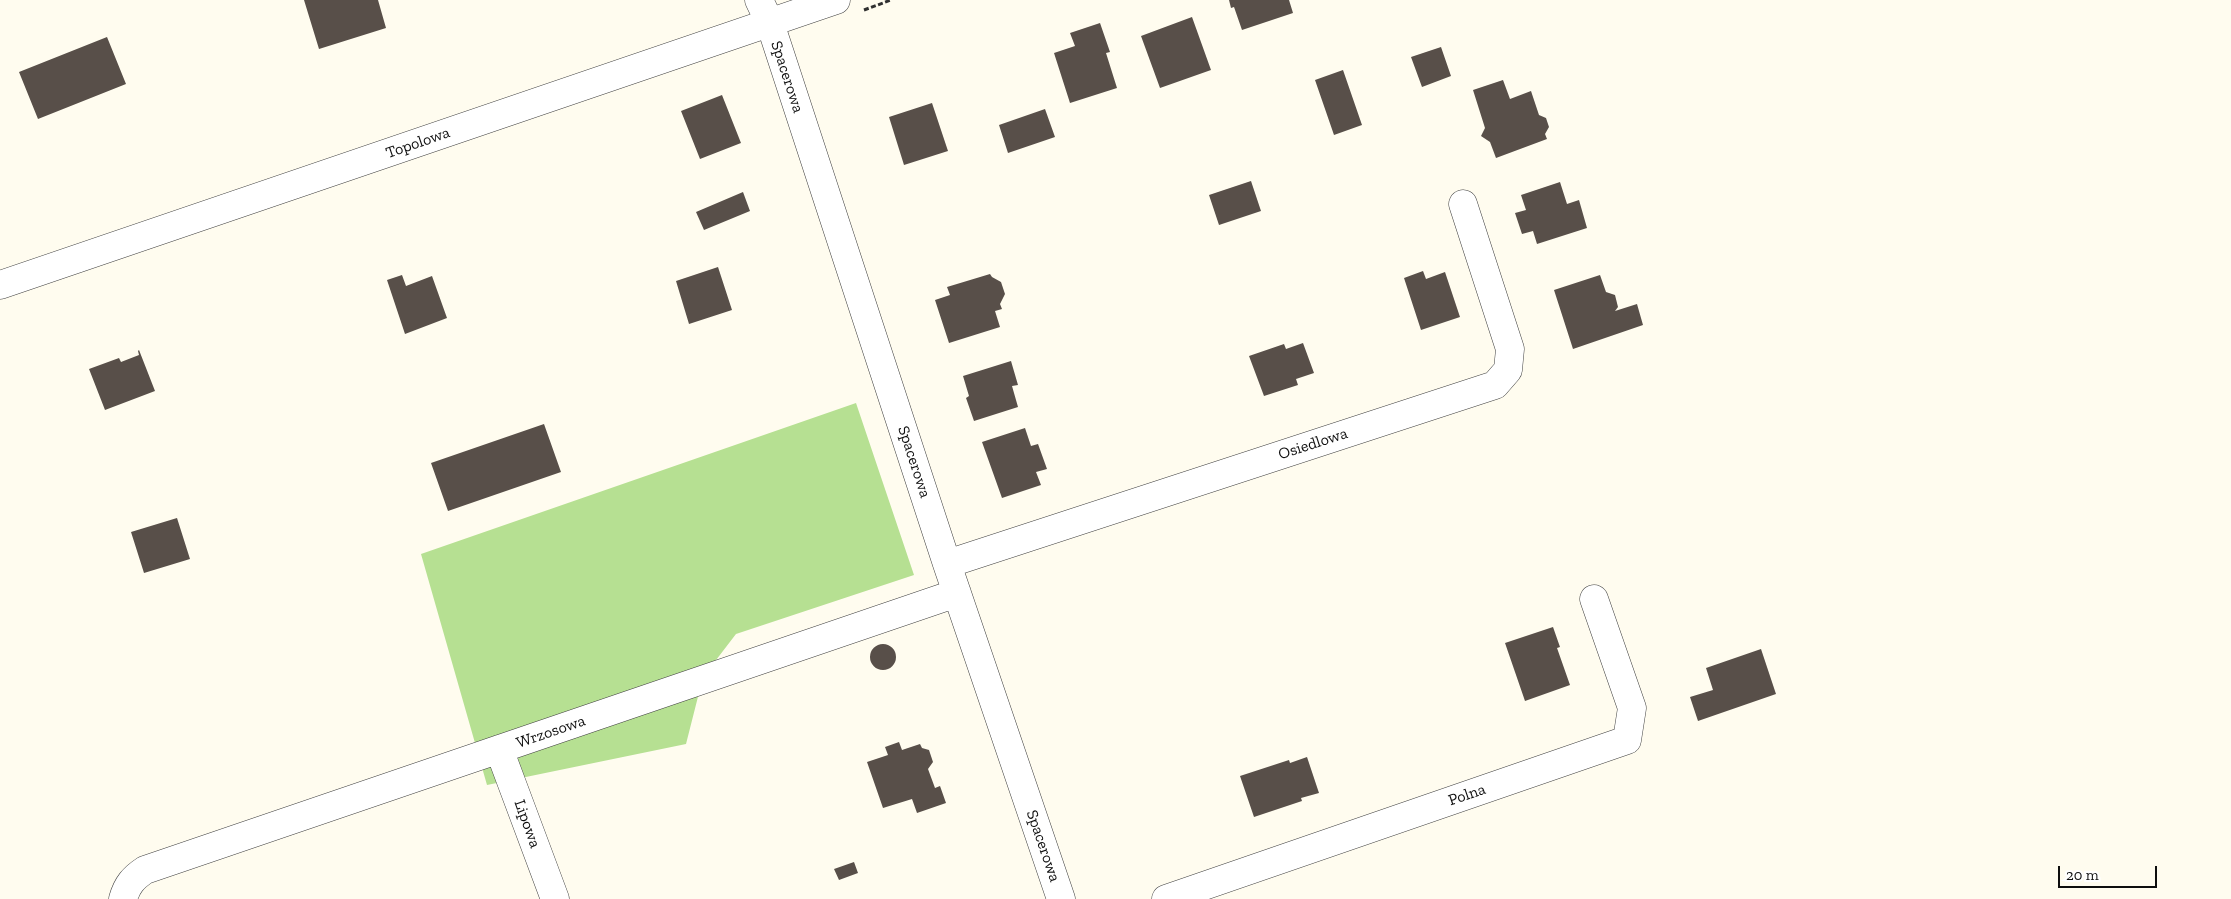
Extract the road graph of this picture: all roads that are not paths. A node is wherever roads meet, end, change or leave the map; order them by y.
1 (836, 0) edge
2 (764, 12) edge
3 (1463, 204) dead end
4 (0, 285) edge
5 (947, 564) junction
6 (957, 593) junction
7 (1594, 599) dead end
8 (499, 749) junction
9 (123, 899) edge
10 (555, 899) edge
11 (1061, 899) edge
12 (1166, 899) edge

1 - 2 street, Topolowa
2 - 4 street, Topolowa
2 - 5 street, Spacerowa
3 - 5 street, Osiedlowa
5 - 6 street, Spacerowa
6 - 8 street, Wrzosowa
6 - 11 street, Spacerowa
7 - 12 street, Polna
8 - 9 street, Wrzosowa
8 - 10 street, Lipowa

